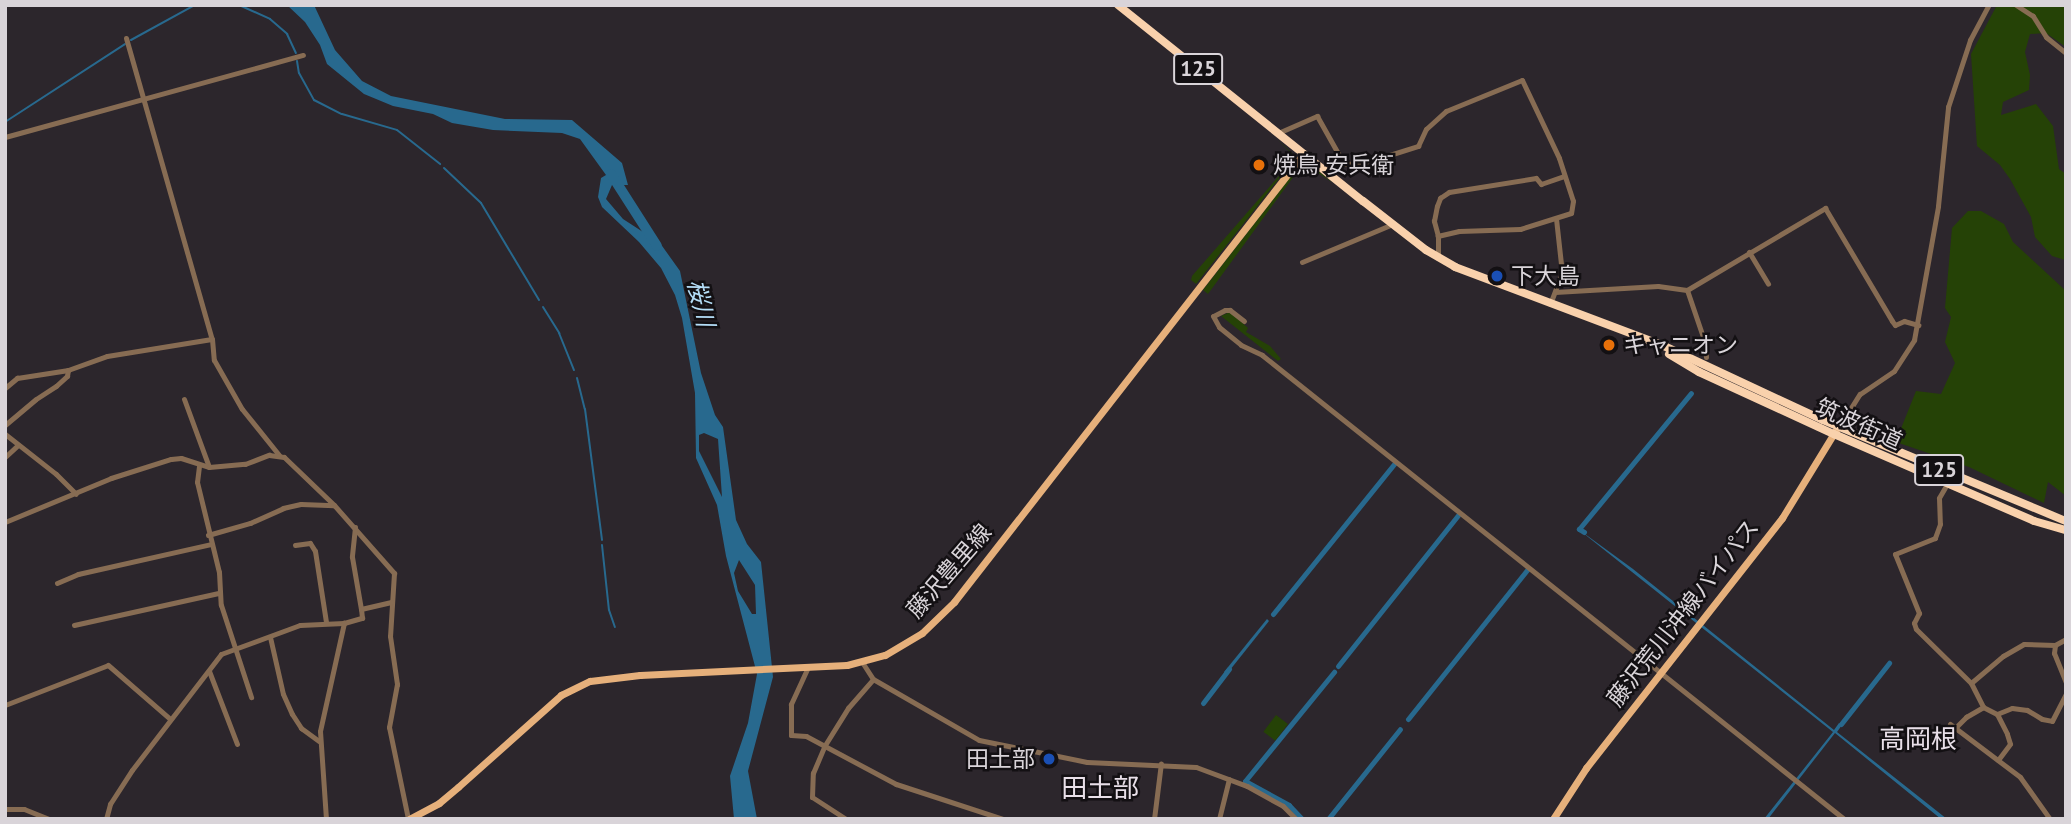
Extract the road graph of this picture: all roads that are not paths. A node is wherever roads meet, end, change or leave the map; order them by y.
1 (1118, 5) edge
2 (1989, 5) edge
3 (2016, 5) edge
4 (126, 38) dead end
5 (2066, 53) edge
6 (303, 55) dead end
7 (145, 99) junction
8 (1278, 133) junction
9 (5, 137) edge
10 (1304, 153) junction
11 (1564, 176) junction
12 (1556, 219) junction
13 (1393, 224) junction
14 (1438, 236) junction
15 (1749, 252) junction
16 (1438, 258) junction
17 (1302, 262) dead end
18 (1769, 284) dead end
19 (1687, 290) junction
20 (1555, 292) junction
21 (1550, 304) junction
22 (1244, 321) dead end
23 (1918, 325) junction
24 (212, 338) junction
25 (1706, 357) dead end
26 (68, 370) junction
27 (5, 388) edge
28 (184, 399) dead end
29 (5, 425) edge
30 (1836, 430) junction
31 (5, 434) edge
32 (17, 446) junction
33 (279, 454) junction
34 (5, 457) edge
35 (199, 466) junction
36 (209, 467) junction
37 (1947, 484) junction
38 (76, 494) junction
39 (334, 505) junction
40 (2066, 521) edge
41 (5, 522) edge
42 (355, 527) junction
43 (2066, 530) edge
44 (208, 535) junction
45 (211, 544) junction
46 (295, 545) dead end
47 (57, 583) dead end
48 (218, 593) junction
49 (391, 602) junction
50 (361, 609) junction
51 (326, 622) junction
52 (344, 623) junction
53 (74, 625) dead end
54 (270, 637) junction
55 (2066, 639) edge
56 (2055, 645) junction
57 (237, 646) junction
58 (862, 663) junction
59 (806, 667) junction
60 (209, 671) junction
61 (1661, 672) junction
62 (873, 679) junction
63 (1971, 683) junction
64 (2066, 683) edge
65 (2066, 694) edge
66 (251, 697) dead end
67 (5, 705) edge
68 (1983, 707) junction
69 (1997, 714) junction
70 (169, 718) junction
71 (319, 741) junction
72 (237, 744) dead end
73 (825, 745) junction
74 (1998, 760) junction
75 (1161, 763) junction
76 (1229, 779) junction
77 (5, 809) edge
78 (49, 819) edge
79 (106, 819) edge
80 (326, 819) edge
81 (409, 819) edge
82 (846, 819) edge
83 (1003, 819) edge
84 (1154, 819) edge
85 (1219, 819) edge
86 (1296, 819) edge
87 (1553, 819) edge
88 (1844, 819) edge
89 (2050, 819) edge

1 - 8 highway, 筑波街道 / 125
2 - 23 street
3 - 5 street
4 - 7 street
6 - 7 street
7 - 9 street
7 - 24 street
8 - 10 highway, 筑波街道 / 125
8 - 11 street
10 - 13 highway, 筑波街道 / 125
10 - 58 main road, 藤沢豊里線
11 - 12 street
11 - 14 street
12 - 14 street
12 - 20 street
13 - 16 highway, 筑波街道 / 125
13 - 17 street
14 - 16 street
15 - 18 street
15 - 19 street
15 - 23 street
16 - 21 highway, 筑波街道 / 125
19 - 20 street
19 - 25 street
20 - 21 street
21 - 30 highway, 筑波街道 / 125
22 - 61 street
23 - 30 street
24 - 26 street
24 - 33 street
26 - 27 street
26 - 29 street
28 - 36 street
30 - 37 highway, 筑波街道 / 125
30 - 40 highway, 筑波街道 / 125
30 - 61 main road, 藤沢荒川沖線バイパス
31 - 32 street
32 - 34 street
32 - 38 street
33 - 36 street
33 - 39 street
35 - 36 street
35 - 38 street
35 - 44 street
37 - 43 highway, 筑波街道 / 125
37 - 63 street
38 - 41 street
39 - 42 street
39 - 44 street
42 - 49 street
42 - 50 street
44 - 45 street
45 - 47 street
45 - 48 street
46 - 51 street
48 - 53 street
48 - 57 street
49 - 50 street
49 - 81 street
50 - 52 street
51 - 52 street
51 - 54 street
52 - 71 street
54 - 57 street
54 - 71 street
55 - 56 street
56 - 63 street
56 - 64 street
57 - 60 street
57 - 66 street
58 - 59 main road, 藤沢豊里線
58 - 62 street
59 - 73 street
59 - 81 main road, 藤沢豊里線
60 - 70 street
60 - 72 street
61 - 87 main road, 藤沢荒川沖線バイパス
61 - 88 street
62 - 73 street
62 - 75 street
63 - 68 street
65 - 69 street
67 - 70 street
68 - 69 street
68 - 74 street
69 - 74 street
70 - 79 street
71 - 80 street
73 - 82 street
73 - 83 street
74 - 89 street
75 - 76 street
75 - 84 street
76 - 85 street
76 - 86 street
77 - 78 street

